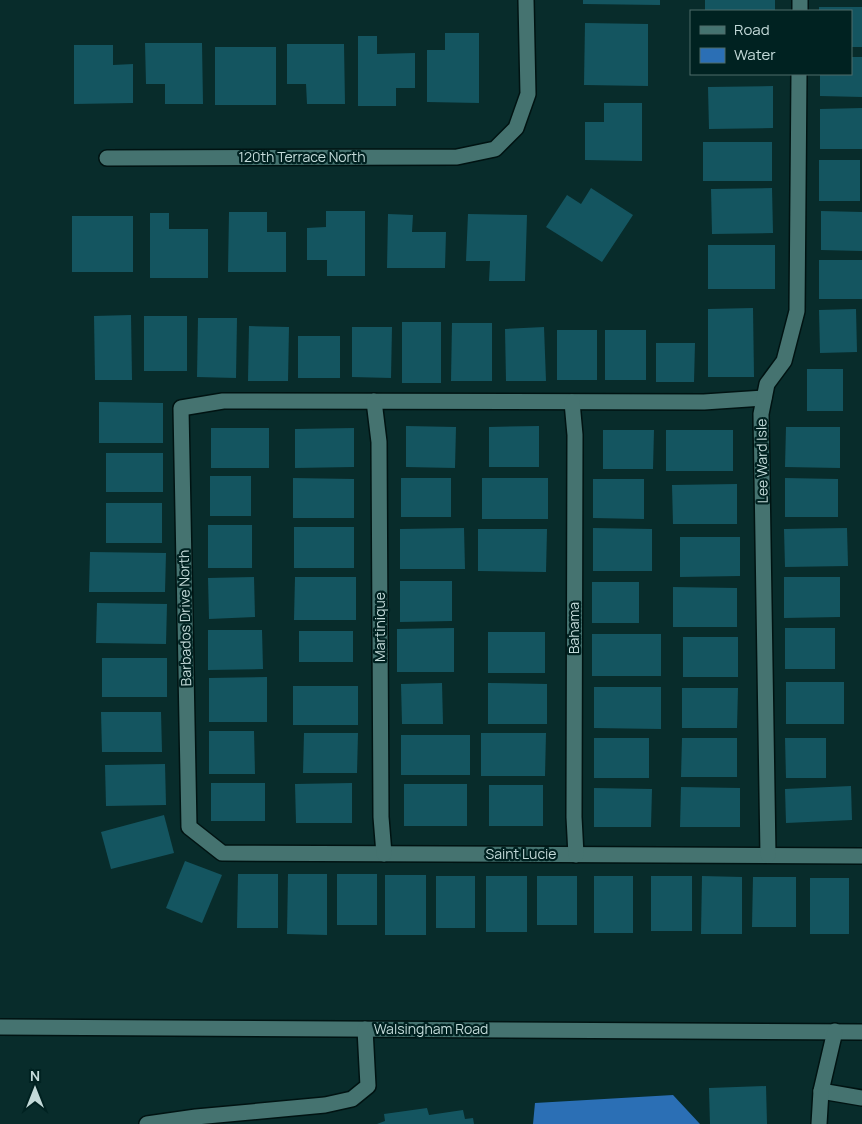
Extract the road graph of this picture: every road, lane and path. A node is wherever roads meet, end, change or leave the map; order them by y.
1 (526, 0) edge
2 (799, 75) edge
3 (107, 158) dead end
4 (764, 398) junction
5 (374, 401) junction
6 (572, 402) junction
7 (190, 827) joint
8 (384, 854) junction
9 (576, 855) junction
10 (768, 856) junction
11 (862, 856) edge
12 (0, 1027) edge
13 (365, 1028) junction
14 (835, 1031) junction
15 (862, 1032) edge
16 (821, 1091) junction
17 (862, 1098) edge
18 (147, 1124) edge
19 (820, 1124) edge

1 - 3 street, 120th Terrace North
2 - 4 street, Lee Ward Isle
4 - 6 street
4 - 10 street, Lee Ward Isle
5 - 6 street
5 - 7 street, Barbados Drive North
5 - 8 street, Martinique
6 - 9 street, Bahama
7 - 8 street, Saint Lucie
8 - 9 street, Saint Lucie
9 - 10 street, Saint Lucie
10 - 11 street, Saint Lucie
12 - 13 street, Walsingham Road
13 - 14 street, Walsingham Road
13 - 18 street
14 - 15 street, Walsingham Road
14 - 16 street
16 - 17 street
16 - 19 street

